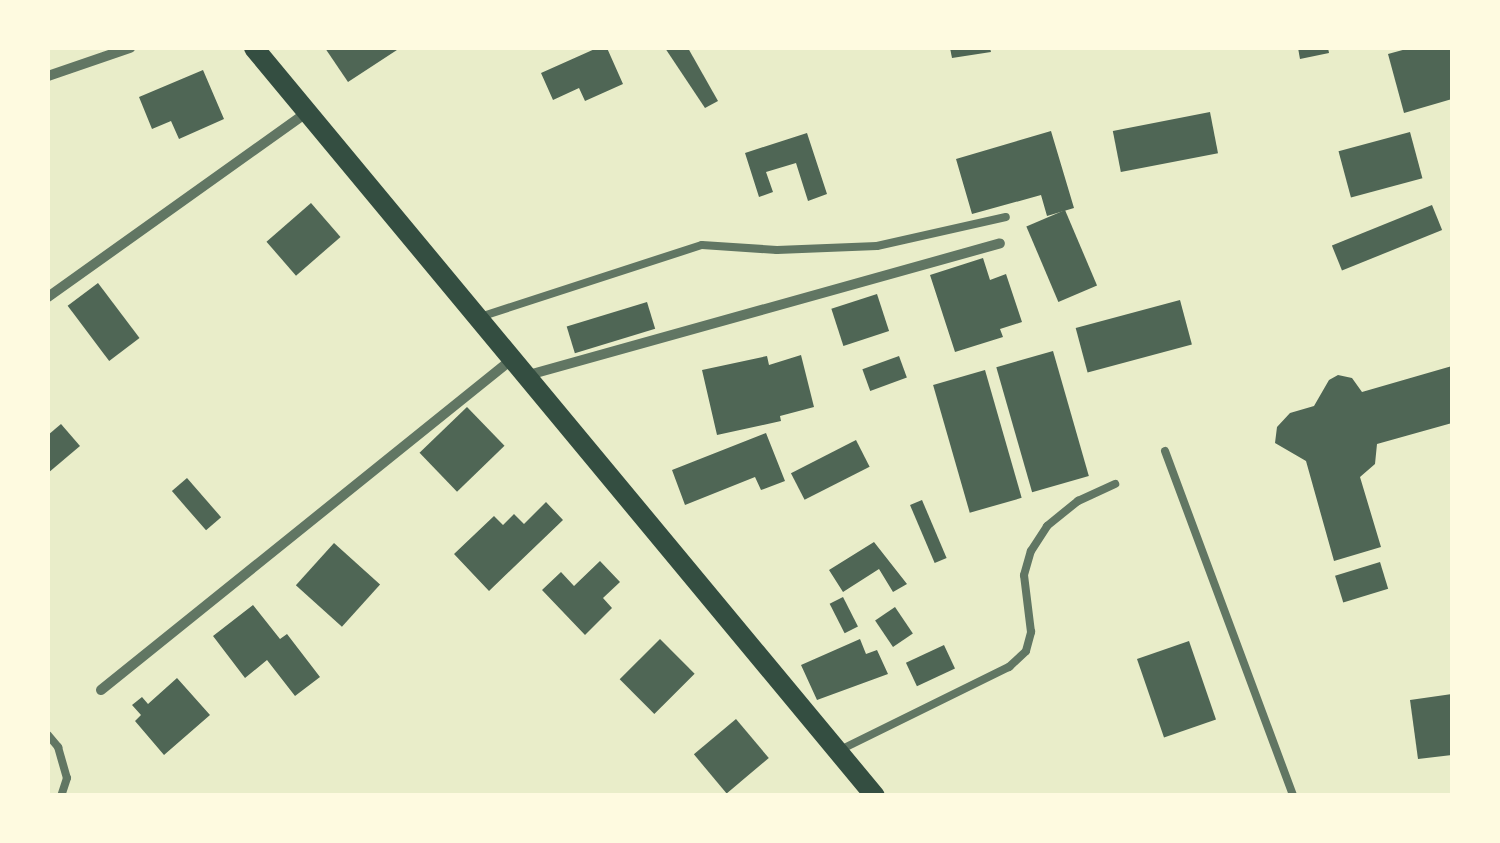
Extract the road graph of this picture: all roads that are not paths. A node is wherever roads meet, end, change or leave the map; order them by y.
1 (130, 48) edge
2 (254, 48) edge
3 (48, 76) edge
4 (308, 111) junction
5 (1006, 217) dead end
6 (1000, 243) dead end
7 (48, 298) edge
8 (478, 318) junction
9 (518, 368) junction
10 (1165, 451) dead end
11 (1114, 484) dead end
12 (101, 690) dead end
13 (48, 735) edge
14 (836, 753) junction
15 (61, 796) edge
16 (874, 796) edge
17 (1293, 796) edge

1 - 3 street
2 - 4 main road
4 - 7 street
4 - 8 main road
5 - 8 lane
6 - 9 street
8 - 9 main road
9 - 12 street
9 - 14 main road
10 - 17 lane
11 - 14 lane
13 - 15 lane
14 - 16 main road

